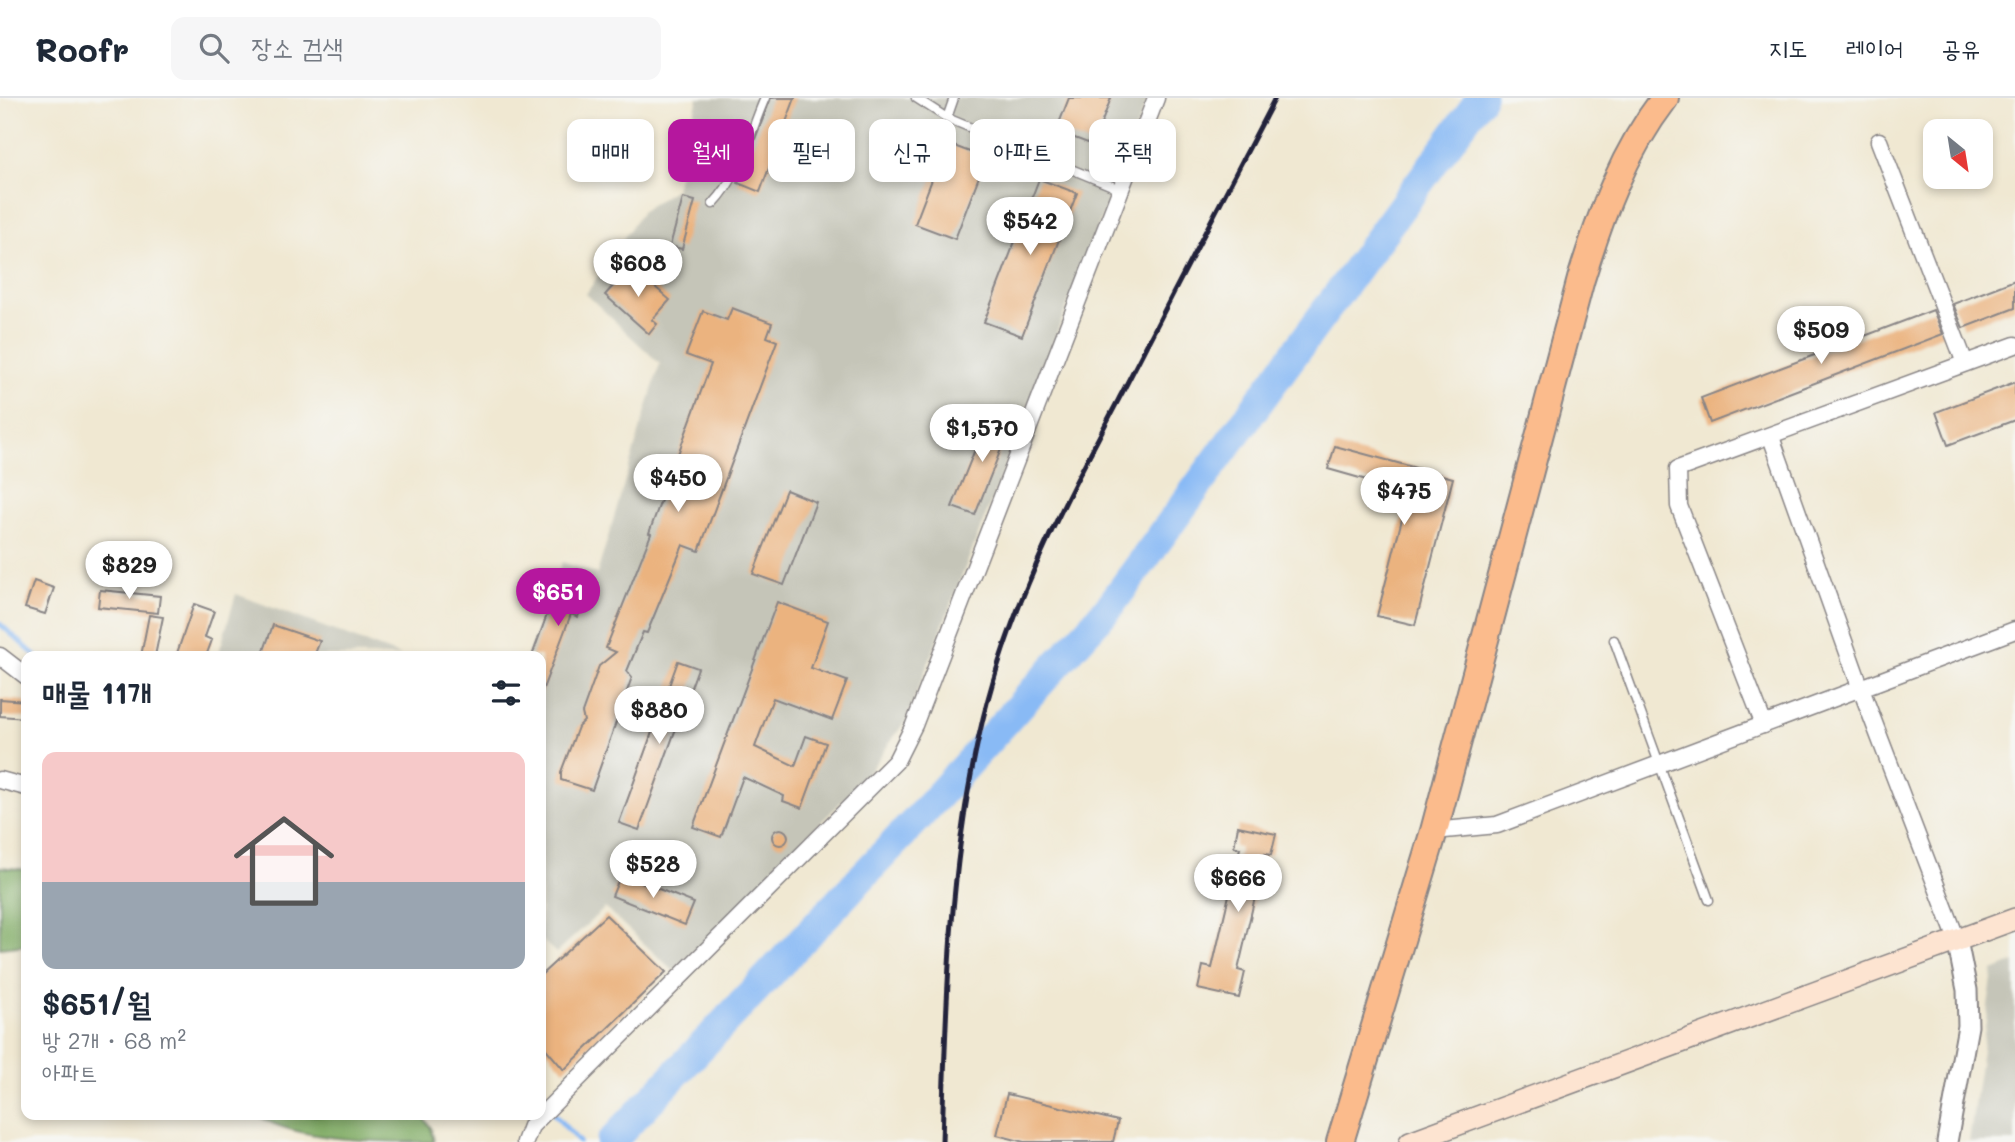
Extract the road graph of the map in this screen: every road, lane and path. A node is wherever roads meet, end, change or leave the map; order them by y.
1 (765, 98) edge
2 (916, 98) edge
3 (954, 98) edge
4 (1156, 98) edge
5 (1665, 98) edge
6 (947, 118) junction
7 (1879, 141) dead end
8 (1122, 190) junction
9 (713, 204) dead end
10 (2015, 345) edge
11 (1965, 363) junction
12 (1771, 437) junction
13 (2015, 630) edge
14 (1614, 640) dead end
15 (0, 656) edge
16 (21, 672) edge
17 (1861, 689) junction
18 (1764, 725) junction
19 (1659, 765) junction
20 (0, 780) edge
21 (21, 786) edge
22 (1434, 831) junction
23 (1709, 900) dead end
24 (2015, 919) edge
25 (1957, 940) junction
26 (546, 1108) edge
27 (1340, 1142) edge
28 (1410, 1142) edge
29 (1947, 1142) edge

1 - 9 lane
2 - 6 lane
3 - 6 lane
4 - 8 street
5 - 22 highway
6 - 8 lane
7 - 11 street
8 - 26 street
10 - 11 street
11 - 12 street
12 - 17 street
12 - 18 street
13 - 17 street
14 - 19 lane
15 - 16 street
17 - 18 street
17 - 25 street
18 - 19 street
19 - 22 street
19 - 23 lane
20 - 21 street
22 - 27 highway
24 - 25 main road
25 - 28 main road
25 - 29 street

